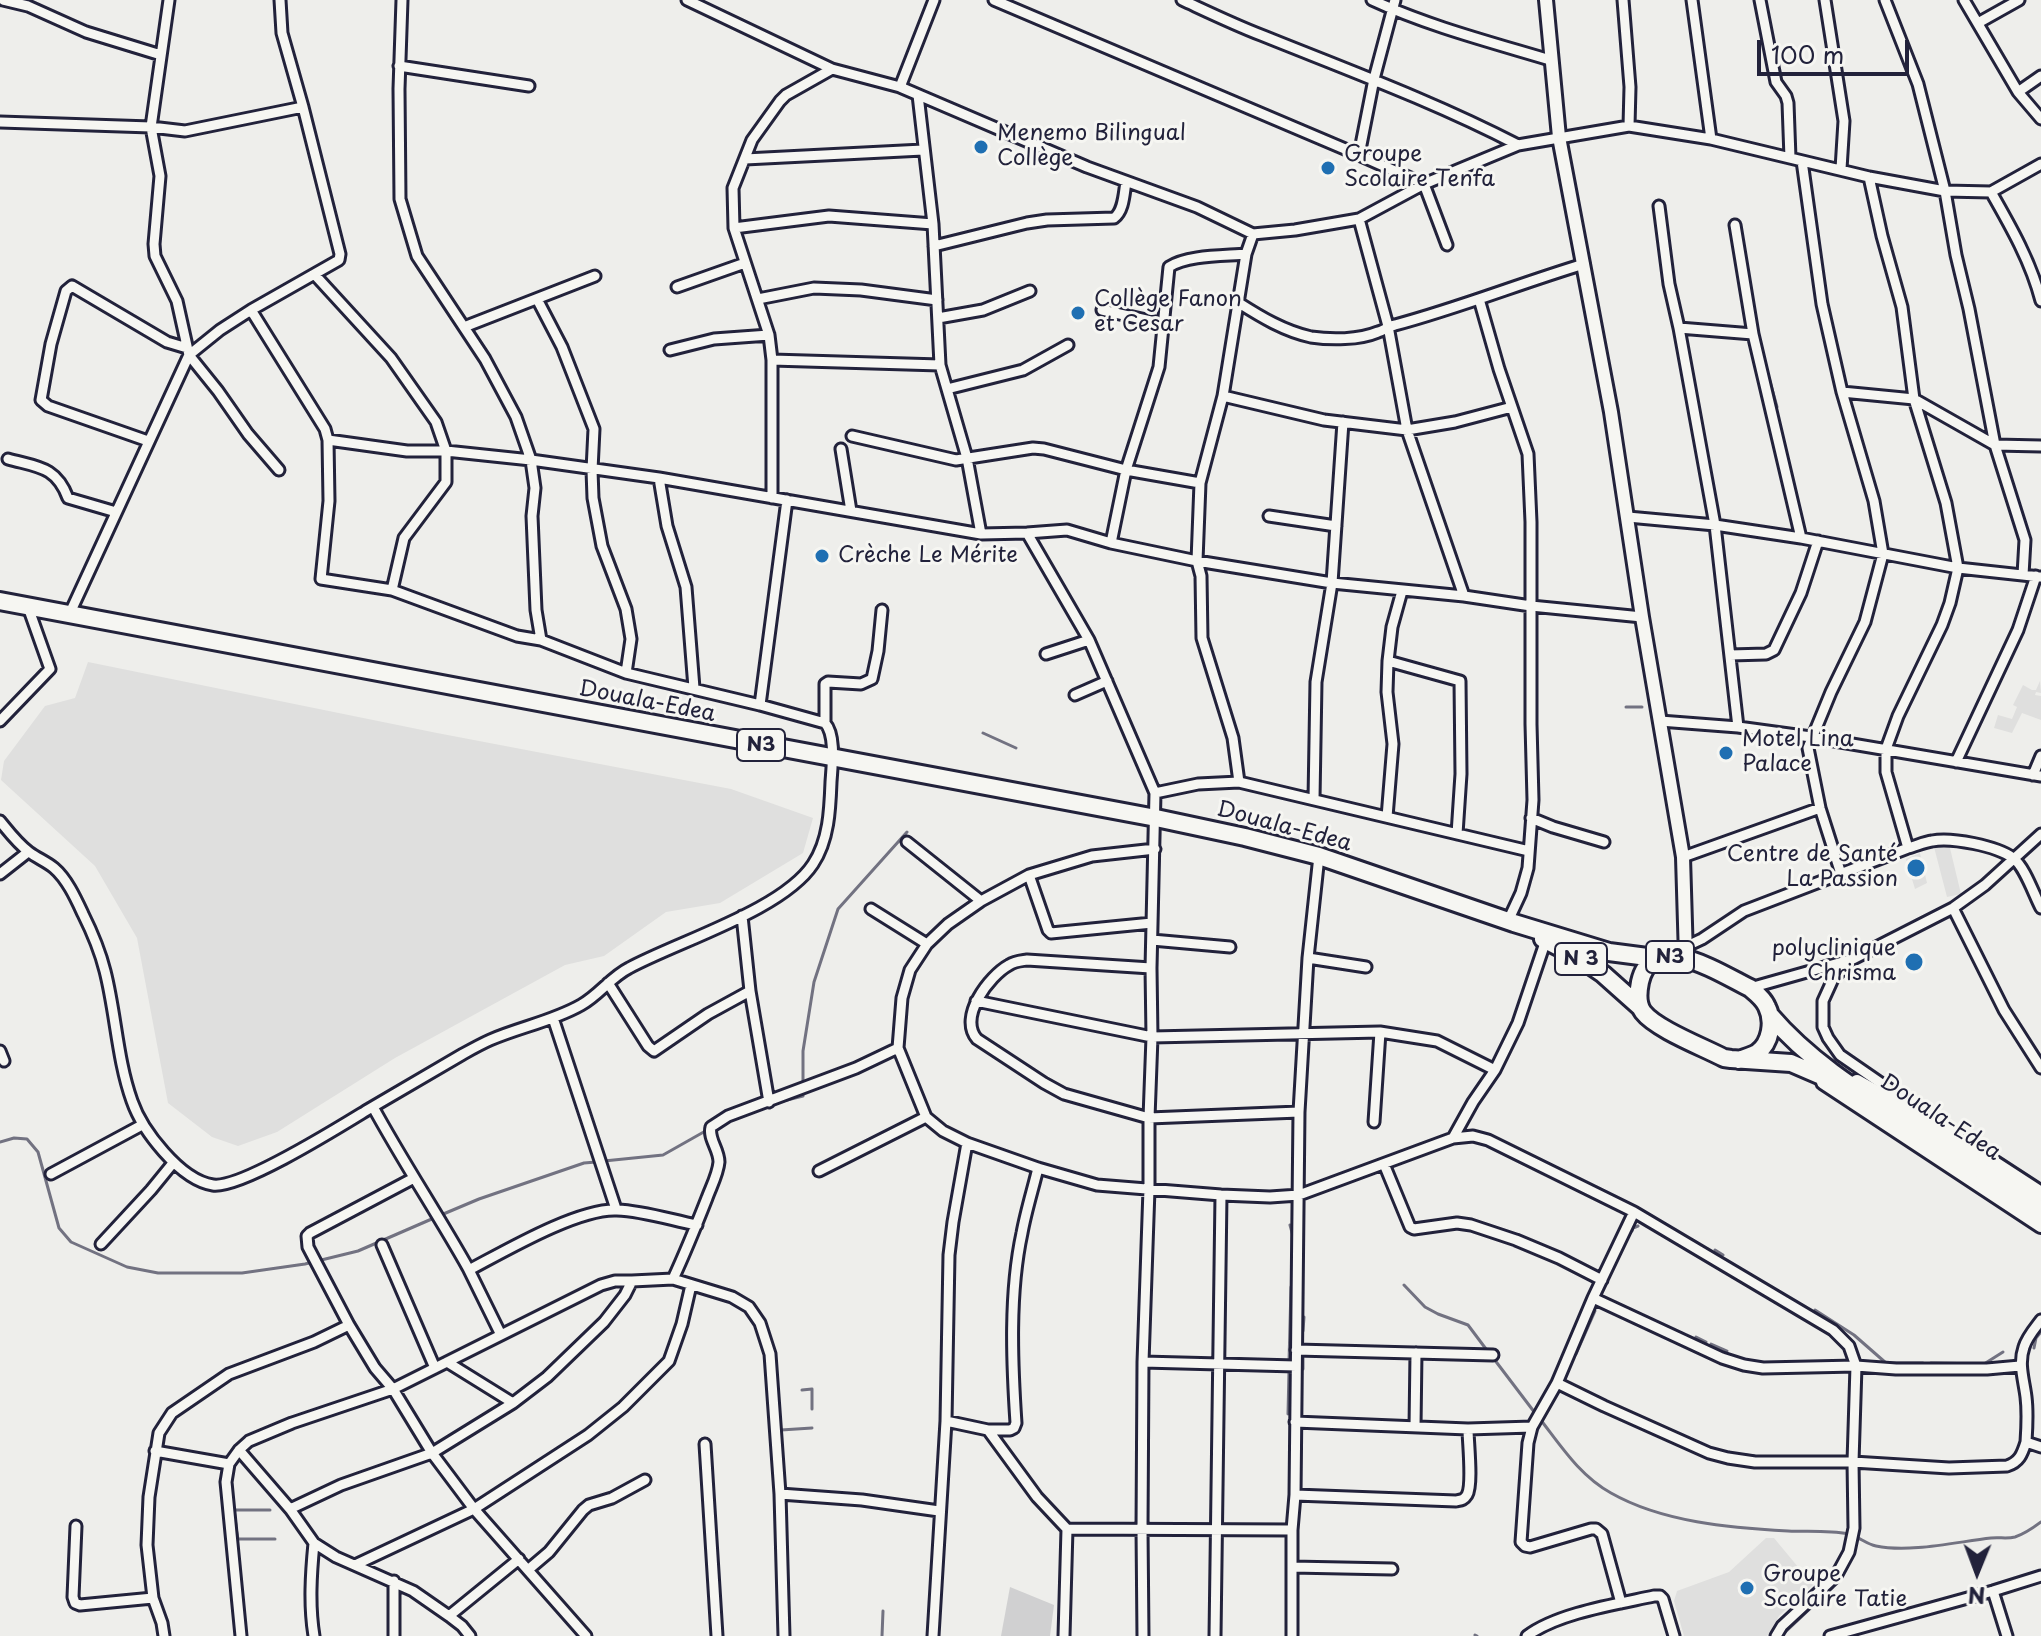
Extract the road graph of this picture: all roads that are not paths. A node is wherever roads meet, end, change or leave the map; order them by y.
1 (3, 0) edge
2 (169, 0) edge
3 (280, 0) edge
4 (402, 0) edge
5 (687, 0) edge
6 (934, 0) edge
7 (994, 0) edge
8 (1182, 0) edge
9 (1372, 0) edge
10 (1546, 0) edge
11 (1623, 0) edge
12 (1692, 0) edge
13 (1760, 0) edge
14 (1825, 0) edge
15 (1885, 0) edge
16 (1964, 0) edge
17 (2019, 0) edge
18 (1394, 5) edge
19 (1978, 23) junction
20 (161, 55) junction
21 (1550, 60) junction
22 (399, 66) junction
23 (832, 69) junction
24 (2041, 76) edge
25 (1374, 79) junction
26 (529, 86) dead end
27 (900, 87) junction
28 (2018, 92) junction
29 (918, 95) junction
30 (303, 107) junction
31 (2041, 119) edge
32 (0, 122) edge
33 (1629, 126) junction
34 (151, 127) junction
35 (1559, 137) junction
36 (1711, 139) junction
37 (1518, 145) junction
38 (923, 150) junction
39 (1359, 155) junction
40 (1790, 158) junction
41 (745, 159) junction
42 (1802, 161) junction
43 (2041, 164) edge
44 (1841, 169) junction
45 (1869, 177) junction
46 (1126, 182) junction
47 (1424, 184) junction
48 (1945, 191) junction
49 (1991, 192) junction
50 (1659, 206) dead end
51 (1359, 219) junction
52 (933, 224) junction
53 (1735, 225) dead end
54 (734, 228) junction
55 (1253, 234) junction
56 (1447, 245) dead end
57 (934, 246) junction
58 (1246, 254) junction
59 (745, 263) junction
60 (1584, 264) junction
61 (315, 275) junction
62 (595, 276) dead end
63 (677, 287) dead end
64 (1030, 291) dead end
65 (537, 299) junction
66 (758, 299) junction
67 (1479, 299) junction
68 (937, 300) junction
69 (2041, 301) edge
70 (1239, 303) junction
71 (251, 310) junction
72 (1102, 310) dead end
73 (938, 318) junction
74 (1164, 324) junction
75 (1388, 326) junction
76 (464, 327) junction
77 (1679, 328) junction
78 (1753, 334) junction
79 (769, 335) junction
80 (1068, 345) dead end
81 (670, 350) dead end
82 (188, 351) junction
83 (772, 360) junction
84 (940, 365) junction
85 (947, 389) junction
86 (1842, 392) junction
87 (1223, 396) junction
88 (1914, 399) junction
89 (1512, 407) junction
90 (1343, 422) junction
91 (1407, 430) junction
92 (852, 436) dead end
93 (328, 440) junction
94 (148, 441) junction
95 (1995, 445) junction
96 (2041, 446) edge
97 (841, 449) dead end
98 (446, 451) junction
99 (967, 458) junction
100 (8, 459) dead end
101 (531, 460) junction
102 (279, 470) dead end
103 (592, 470) junction
104 (1126, 470) junction
105 (659, 478) junction
106 (1200, 483) junction
107 (772, 498) junction
108 (787, 500) junction
109 (851, 511) junction
110 (116, 512) junction
111 (1269, 516) dead end
112 (1628, 517) junction
113 (1715, 525) junction
114 (1336, 526) junction
115 (1027, 533) junction
116 (981, 534) junction
117 (1801, 538) junction
118 (1818, 541) junction
119 (1111, 543) junction
120 (1883, 554) junction
121 (1197, 561) junction
122 (1958, 568) junction
123 (2023, 575) junction
124 (2039, 576) edge
125 (1332, 583) junction
126 (392, 590) junction
127 (1402, 591) junction
128 (1464, 596) junction
129 (0, 601) edge
130 (1531, 606) junction
131 (28, 607) junction
132 (882, 610) dead end
133 (68, 616) junction
134 (1642, 617) junction
135 (541, 640) junction
136 (1089, 640) junction
137 (1046, 654) dead end
138 (1730, 655) junction
139 (1388, 661) junction
140 (626, 673) junction
141 (1107, 681) junction
142 (694, 688) junction
143 (1075, 695) dead end
144 (760, 705) junction
145 (0, 721) edge
146 (1660, 721) junction
147 (825, 723) junction
148 (1738, 727) junction
149 (1811, 737) junction
150 (1886, 749) junction
151 (2041, 756) edge
152 (833, 759) junction
153 (1956, 762) junction
154 (2037, 776) edge
155 (1239, 782) junction
156 (1155, 793) junction
157 (1314, 799) junction
158 (1820, 808) junction
159 (1387, 817) junction
160 (1156, 818) junction
161 (1531, 818) junction
162 (0, 821) edge
163 (1457, 834) junction
164 (2041, 834) edge
165 (907, 842) dead end
166 (1604, 842) dead end
167 (1908, 848) junction
168 (1155, 849) junction
169 (1529, 851) junction
170 (28, 852) junction
171 (1319, 856) junction
172 (1683, 857) junction
173 (2013, 858) junction
174 (0, 874) edge
175 (1841, 874) junction
176 (1029, 875) junction
177 (981, 901) junction
178 (1953, 908) junction
179 (2041, 908) edge
180 (871, 909) dead end
181 (742, 916) junction
182 (1511, 922) junction
183 (1152, 923) junction
184 (1152, 940) junction
185 (1546, 940) junction
186 (927, 944) junction
187 (1230, 947) dead end
188 (1686, 952) junction
189 (1308, 958) junction
190 (1655, 958) junction
191 (1853, 959) junction
192 (1366, 967) dead end
193 (1151, 968) junction
194 (608, 983) junction
195 (1750, 988) junction
196 (750, 991) junction
197 (976, 1001) junction
198 (1640, 1007) junction
199 (1770, 1015) junction
200 (553, 1018) junction
201 (1380, 1032) junction
202 (1303, 1035) junction
203 (1152, 1037) junction
204 (898, 1048) junction
205 (0, 1051) edge
206 (1739, 1060) junction
207 (4, 1061) dead end
208 (1810, 1064) junction
209 (2041, 1068) edge
210 (1495, 1070) junction
211 (769, 1102) junction
212 (373, 1107) junction
213 (1299, 1112) junction
214 (926, 1117) junction
215 (1149, 1118) junction
216 (1374, 1122) dead end
217 (142, 1125) junction
218 (1941, 1129) junction
219 (1453, 1138) junction
220 (967, 1143) junction
221 (173, 1163) junction
222 (1384, 1164) junction
223 (1038, 1168) junction
224 (819, 1171) dead end
225 (51, 1174) dead end
226 (414, 1178) junction
227 (1149, 1189) junction
228 (2041, 1194) edge
229 (1221, 1195) junction
230 (1299, 1195) junction
231 (616, 1209) junction
232 (2041, 1210) edge
233 (1634, 1212) junction
234 (697, 1225) junction
235 (2041, 1225) edge
236 (101, 1244) dead end
237 (382, 1245) dead end
238 (469, 1270) junction
239 (673, 1279) junction
240 (1602, 1280) junction
241 (632, 1281) junction
242 (691, 1285) junction
243 (1593, 1298) junction
244 (2041, 1320) edge
245 (349, 1325) junction
246 (501, 1335) junction
247 (1296, 1350) junction
248 (1416, 1353) junction
249 (1493, 1355) dead end
250 (447, 1362) junction
251 (1143, 1362) junction
252 (1220, 1365) junction
253 (1296, 1366) junction
254 (1856, 1366) junction
255 (2020, 1366) junction
256 (435, 1368) junction
257 (1557, 1383) junction
258 (393, 1389) junction
259 (513, 1403) junction
260 (946, 1421) junction
261 (1295, 1422) junction
262 (1415, 1427) junction
263 (1532, 1427) junction
264 (1468, 1429) junction
265 (988, 1430) junction
266 (2026, 1442) junction
267 (705, 1444) dead end
268 (2041, 1447) edge
269 (239, 1450) junction
270 (155, 1451) junction
271 (432, 1453) junction
272 (1853, 1462) junction
273 (229, 1464) junction
274 (645, 1480) dead end
275 (780, 1494) junction
276 (1295, 1495) junction
277 (290, 1509) junction
278 (474, 1509) junction
279 (939, 1511) junction
280 (76, 1526) dead end
281 (1216, 1528) junction
282 (1067, 1529) junction
283 (1142, 1529) junction
284 (1292, 1530) junction
285 (314, 1543) junction
286 (519, 1559) junction
287 (355, 1565) junction
288 (1292, 1567) junction
289 (529, 1569) junction
290 (1392, 1569) dead end
291 (2041, 1576) edge
292 (394, 1581) junction
293 (1993, 1591) junction
294 (153, 1598) junction
295 (1621, 1603) junction
296 (449, 1616) junction
297 (164, 1636) edge
298 (241, 1636) edge
299 (314, 1636) edge
300 (394, 1636) edge
301 (470, 1636) edge
302 (586, 1636) edge
303 (717, 1636) edge
304 (784, 1636) edge
305 (933, 1636) edge
306 (1064, 1636) edge
307 (1143, 1636) edge
308 (1215, 1636) edge
309 (1292, 1636) edge
310 (1527, 1636) edge
311 (1674, 1636) edge
312 (1776, 1636) edge
313 (1830, 1636) edge
314 (2007, 1636) edge

1 - 20 street
2 - 20 street
3 - 30 street
4 - 22 street
5 - 23 street
6 - 27 street
7 - 39 street
8 - 25 street
9 - 18 street
10 - 21 main road
11 - 33 street
12 - 36 street
13 - 40 street
14 - 44 street
15 - 48 street
16 - 19 street
17 - 19 street
18 - 21 street
18 - 25 street
19 - 28 street
20 - 34 street
21 - 35 main road
22 - 26 street
22 - 76 street
23 - 27 street
23 - 41 street
24 - 28 street
25 - 37 street
25 - 39 street
27 - 29 street
28 - 31 street
29 - 38 street
29 - 46 street
30 - 34 street
30 - 61 street
32 - 34 street
33 - 35 street
33 - 36 street
34 - 82 street
35 - 37 street
35 - 60 main road
36 - 40 street
37 - 47 street
38 - 41 street
38 - 52 street
39 - 47 street
40 - 42 street
41 - 54 street
42 - 44 street
42 - 86 street
43 - 49 street
44 - 45 street
45 - 48 street
45 - 88 street
46 - 55 street
46 - 57 street
47 - 51 street
47 - 56 street
48 - 49 street
48 - 95 street
49 - 69 street
50 - 77 street
51 - 55 street
51 - 75 street
52 - 54 street
52 - 57 street
53 - 78 street
54 - 59 street
55 - 58 street
57 - 68 street
58 - 70 street
58 - 74 street
59 - 63 street
59 - 66 street
60 - 67 street
60 - 112 main road
61 - 71 street
61 - 98 street
62 - 65 street
64 - 73 street
65 - 76 street
65 - 103 street
66 - 68 street
66 - 79 street
67 - 75 street
67 - 89 street
68 - 73 street
70 - 75 street
70 - 87 street
71 - 82 street
71 - 93 street
72 - 74 street
73 - 84 street
74 - 104 street
75 - 91 street
76 - 101 street
77 - 78 street
77 - 113 street
78 - 117 street
79 - 81 street
79 - 83 street
80 - 85 street
82 - 94 street
82 - 94 street
82 - 102 street
83 - 84 street
83 - 107 street
84 - 85 street
85 - 99 street
86 - 88 street
86 - 120 street
87 - 90 street
87 - 106 street
88 - 95 street
88 - 122 street
89 - 91 street
89 - 130 street
90 - 91 street
90 - 114 street
91 - 128 street
92 - 99 street
93 - 98 street
93 - 126 street
94 - 110 street
95 - 96 street
95 - 123 street
97 - 109 street
98 - 101 street
98 - 126 street
99 - 104 street
99 - 116 street
100 - 110 street
101 - 103 street
101 - 135 street
103 - 105 street
103 - 140 street
104 - 106 street
104 - 119 street
105 - 107 street
105 - 142 street
106 - 121 street
107 - 108 street
108 - 109 street
108 - 144 street
109 - 116 street
110 - 133 street
111 - 114 street
112 - 113 street
112 - 134 main road
113 - 117 street
113 - 138 street
114 - 125 street
115 - 116 street
115 - 119 street
115 - 136 street
117 - 118 street
118 - 120 street
118 - 138 street
119 - 121 street
120 - 122 street
120 - 149 street
121 - 125 street
121 - 155 street
122 - 123 street
122 - 150 street
123 - 124 street
124 - 153 street
125 - 127 street
125 - 157 street
126 - 135 street
127 - 128 street
127 - 139 street
128 - 130 street
129 - 131 highway, Douala-Edea / N3
130 - 134 street
130 - 161 street
131 - 133 highway, Douala-Edea / N3
131 - 145 street
132 - 147 street
133 - 152 highway, Douala-Edea / N3
134 - 146 main road
135 - 140 street
136 - 137 street
136 - 141 street
138 - 148 street
139 - 159 street
139 - 163 street
140 - 142 street
141 - 143 street
141 - 156 street
142 - 144 street
144 - 147 street
146 - 148 street
146 - 172 main road
147 - 152 street
148 - 149 street
149 - 150 street
149 - 158 street
150 - 153 street
150 - 167 street
151 - 154 street
152 - 160 highway, Douala-Edea / N3
152 - 181 street
153 - 154 street
155 - 156 street
155 - 157 street
156 - 160 street
157 - 159 street
158 - 172 street
158 - 175 street
159 - 163 street
160 - 168 street
160 - 171 highway, Douala-Edea / N3
161 - 166 street
161 - 169 street
162 - 170 street
163 - 169 street
164 - 173 street
165 - 177 street
167 - 173 street
167 - 175 street
168 - 176 street
168 - 183 street
169 - 182 street
170 - 174 street
170 - 217 street
171 - 182 highway, Douala-Edea / N3
171 - 189 street
172 - 188 main road
173 - 178 street
173 - 179 street
175 - 188 street
176 - 177 street
176 - 183 street
177 - 186 street
178 - 191 street
178 - 209 street
180 - 186 street
181 - 194 street
181 - 196 street
182 - 185 highway, N 3
182 - 190 highway, N 3
183 - 184 street
184 - 187 street
184 - 193 street
185 - 198 highway, N 3
185 - 210 street
186 - 204 street
188 - 190 highway, N3
188 - 195 highway, N3
189 - 192 street
189 - 202 street
190 - 198 highway, N3
191 - 195 street
191 - 218 street
193 - 197 street
193 - 203 street
194 - 196 street
194 - 200 street
195 - 199 highway, N3
196 - 211 street
197 - 203 street
197 - 215 street
198 - 206 highway, N3
199 - 206 highway
199 - 208 highway, N3
200 - 212 street
200 - 231 street
201 - 202 street
201 - 210 street
201 - 216 street
202 - 203 street
202 - 213 street
203 - 215 street
204 - 211 street
204 - 214 street
205 - 207 street
206 - 208 highway, N3
208 - 218 main road, N3
208 - 232 highway, Douala-Edea / N3
208 - 235 main road, N3
210 - 219 street
211 - 234 street
212 - 221 street
212 - 226 street
213 - 215 street
213 - 230 street
214 - 220 street
214 - 224 street
215 - 227 street
217 - 221 street
217 - 225 street
218 - 228 main road, N3
219 - 222 street
219 - 233 street
220 - 223 street
220 - 260 street
221 - 236 street
222 - 230 street
222 - 240 street
223 - 227 street
223 - 265 street
226 - 238 street
226 - 245 street
227 - 229 street
227 - 251 street
229 - 230 street
229 - 252 street
230 - 247 street
231 - 234 street
231 - 238 street
233 - 240 street
233 - 254 street
234 - 239 street
237 - 256 street
238 - 246 street
239 - 241 street
239 - 242 street
240 - 243 street
241 - 246 street
241 - 259 street
242 - 275 street
242 - 278 street
243 - 254 street
243 - 257 street
244 - 255 street
245 - 258 street
245 - 270 street
246 - 250 street
247 - 248 street
247 - 253 street
248 - 249 street
248 - 262 street
250 - 256 street
250 - 259 street
251 - 252 street
251 - 283 street
252 - 253 street
252 - 281 street
253 - 261 street
254 - 255 street
254 - 272 street
255 - 266 street
256 - 258 street
257 - 263 street
257 - 272 street
258 - 269 street
258 - 271 street
259 - 271 street
260 - 265 street
260 - 279 street
261 - 262 street
261 - 276 street
262 - 264 street
263 - 264 street
263 - 295 street
264 - 276 street
265 - 282 street
266 - 268 street
266 - 272 street
267 - 303 street
269 - 273 street
269 - 277 street
270 - 273 street
270 - 294 street
271 - 277 street
271 - 278 street
272 - 312 street
273 - 298 street
274 - 289 street
275 - 279 street
275 - 304 street
276 - 284 street
277 - 285 street
278 - 286 street
278 - 287 street
279 - 305 street
280 - 294 street
281 - 283 street
281 - 284 street
281 - 308 street
282 - 283 street
282 - 306 street
283 - 307 street
284 - 288 street
285 - 287 street
285 - 299 street
286 - 289 street
286 - 296 street
287 - 292 street
288 - 290 street
288 - 309 street
289 - 302 street
291 - 293 street
292 - 296 street
292 - 300 street
293 - 313 street
293 - 314 street
294 - 297 street
295 - 310 street
295 - 311 street
296 - 301 street

